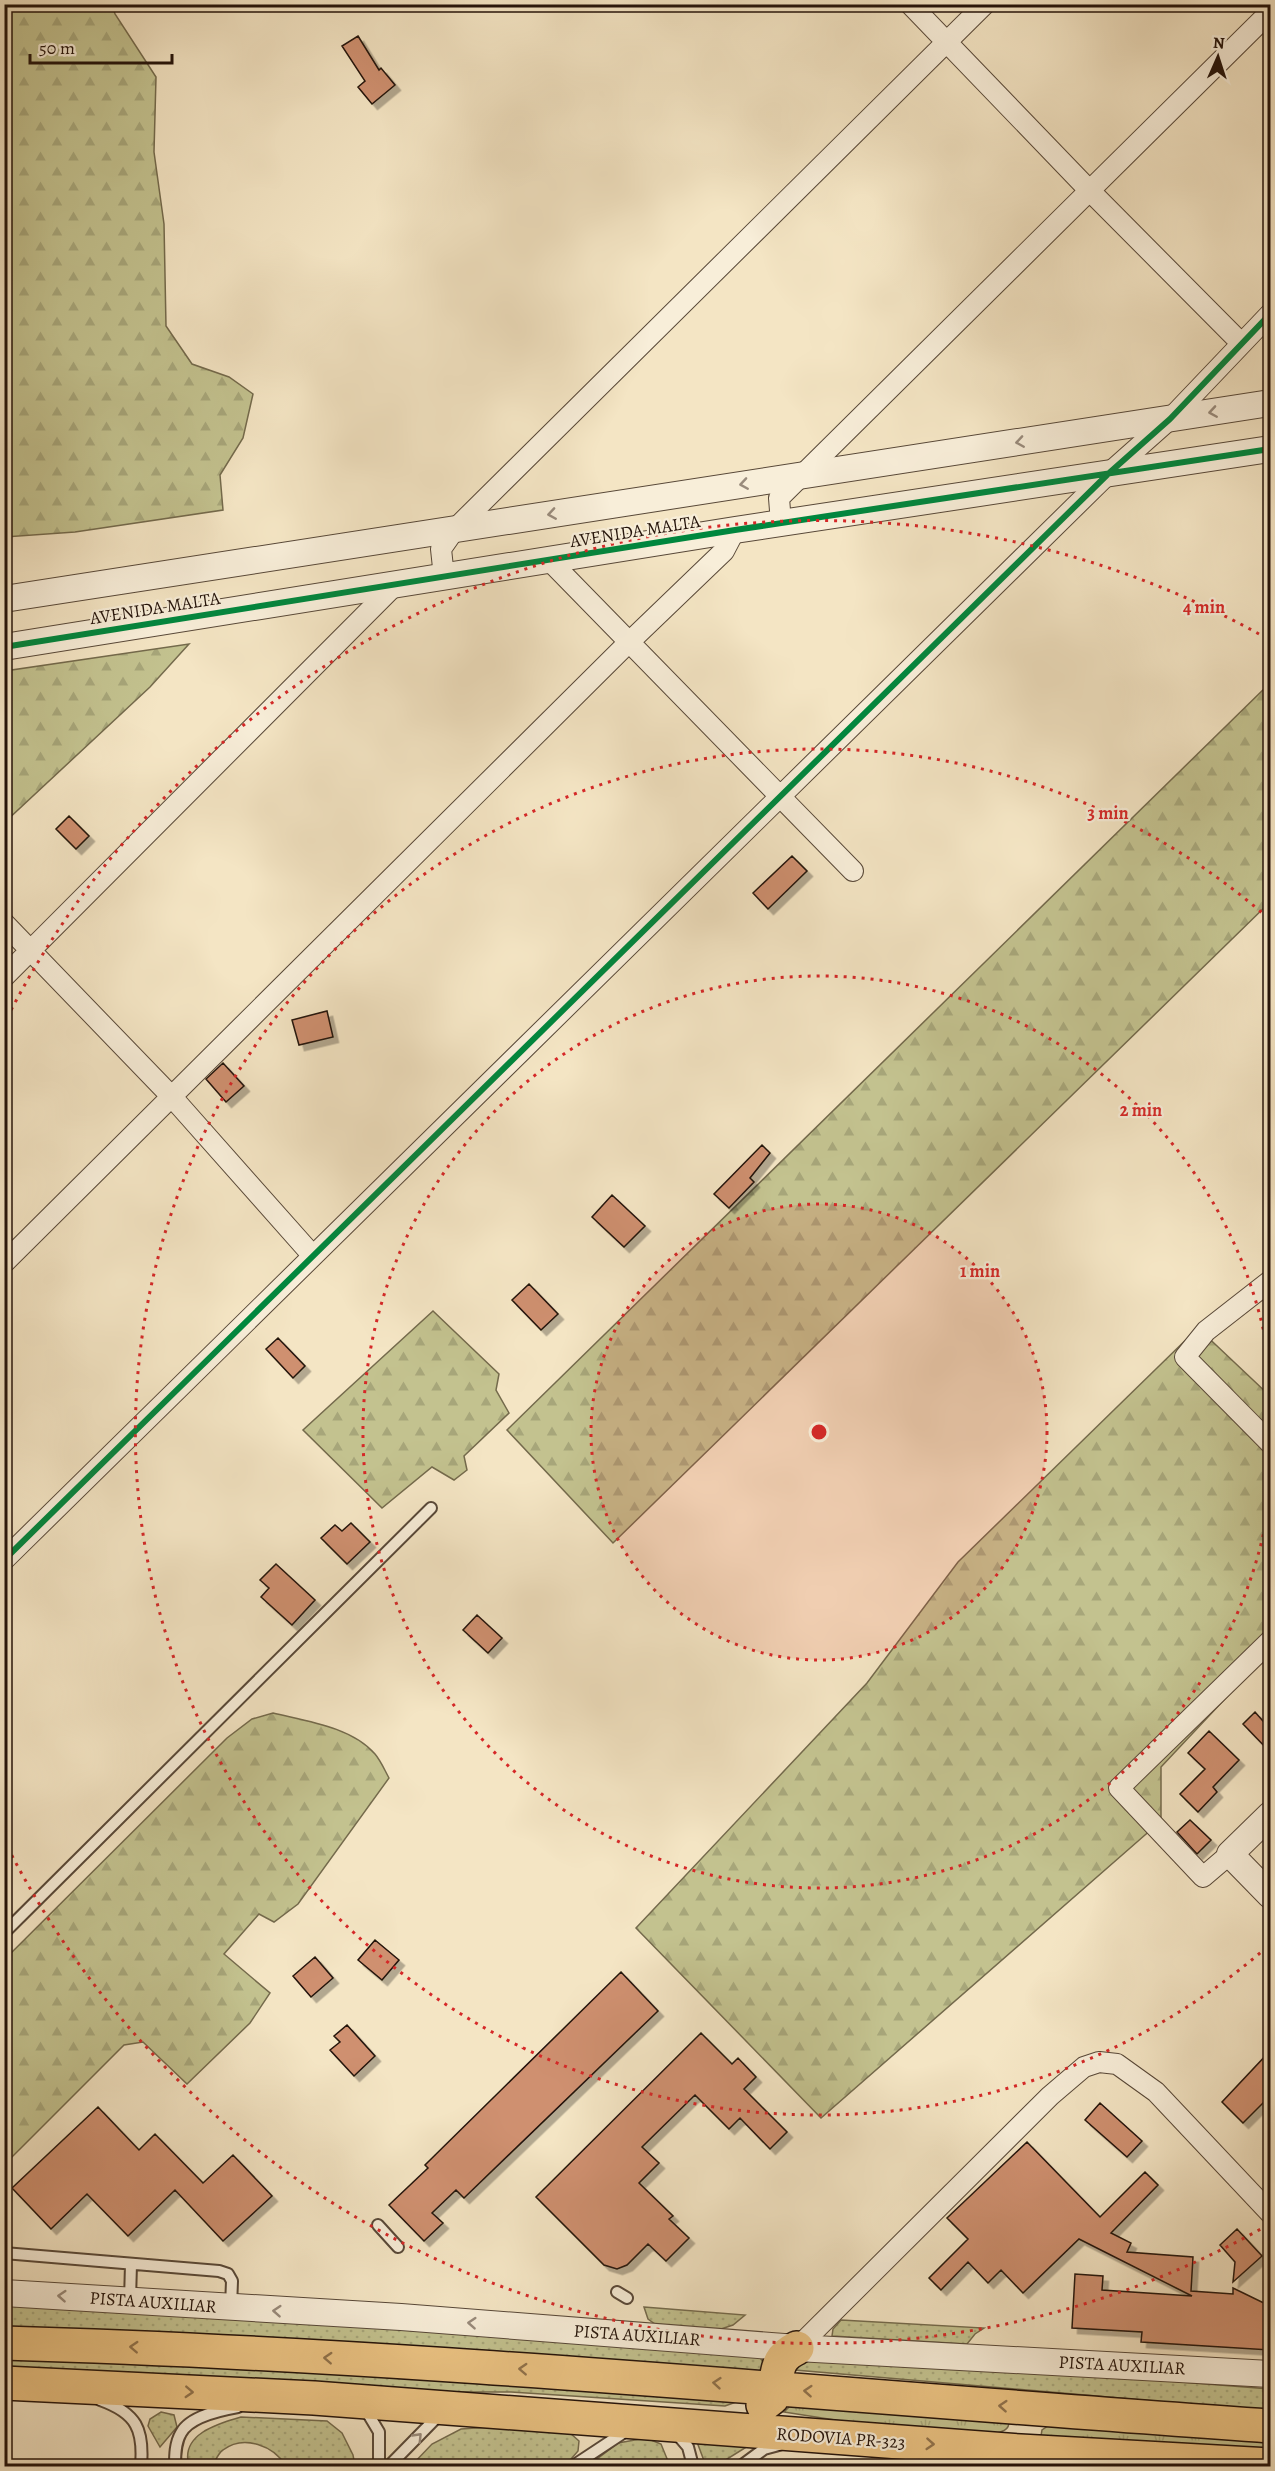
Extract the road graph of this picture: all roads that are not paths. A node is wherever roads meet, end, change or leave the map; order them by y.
1 (910, 4) edge
2 (985, 4) edge
3 (1270, 12) edge
4 (948, 42) junction
5 (1089, 190) junction
6 (1270, 314) edge
7 (1241, 343) junction
8 (1270, 403) edge
9 (1170, 418) junction
10 (1270, 449) edge
11 (1108, 474) junction
12 (802, 475) junction
13 (781, 523) junction
14 (455, 529) junction
15 (735, 530) junction
16 (549, 560) junction
17 (444, 577) junction
18 (396, 584) junction
19 (4, 598) edge
20 (628, 643) junction
21 (4, 647) edge
22 (780, 796) junction
23 (853, 871) dead end
24 (4, 923) edge
25 (32, 951) junction
26 (4, 976) edge
27 (172, 1097) junction
28 (313, 1256) junction
29 (4, 1263) edge
30 (1270, 1281) edge
31 (1270, 1443) edge
32 (431, 1508) dead end
33 (4, 1560) edge
34 (1270, 1641) edge
35 (1270, 1815) edge
36 (1230, 1854) junction
37 (1270, 1895) edge
38 (4, 1933) edge
39 (1270, 2213) edge
40 (378, 2225) dead end
41 (398, 2247) dead end
42 (4, 2253) edge
43 (131, 2264) junction
44 (617, 2292) dead end
45 (4, 2293) edge
46 (627, 2298) dead end
47 (130, 2301) junction
48 (231, 2307) junction
49 (4, 2343) edge
50 (778, 2362) junction
51 (1270, 2374) edge
52 (4, 2383) edge
53 (54, 2386) junction
54 (314, 2398) junction
55 (361, 2402) junction
56 (447, 2407) junction
57 (557, 2416) junction
58 (1225, 2422) junction
59 (654, 2424) junction
60 (1270, 2426) edge
61 (592, 2430) dead end
62 (839, 2438) junction
63 (595, 2442) dead end
64 (591, 2453) junction
65 (1021, 2459) edge
66 (1270, 2465) edge
67 (141, 2466) edge
68 (175, 2466) edge
69 (379, 2466) edge
70 (389, 2466) edge
71 (573, 2466) edge
72 (693, 2466) edge
73 (741, 2466) edge

1 - 4 street
2 - 4 street
3 - 5 street
4 - 5 street
4 - 14 street
5 - 7 street
5 - 12 street
6 - 7 street
7 - 9 street
8 -> 9 street, AVENIDA MALTA
9 - 11 street
9 -> 12 street, AVENIDA MALTA
10 - 11 street, AVENIDA MALTA
11 - 13 street, AVENIDA MALTA
11 - 22 street
12 - 13 street
12 -> 14 street, AVENIDA MALTA
13 - 15 street, AVENIDA MALTA
14 - 17 street
14 - 19 street, AVENIDA MALTA
15 - 16 street, AVENIDA MALTA
15 - 20 street
16 - 17 street, AVENIDA MALTA
16 - 20 street
17 - 18 street, AVENIDA MALTA
18 - 21 street, AVENIDA MALTA
18 - 25 street
20 - 22 street
20 - 27 street
22 - 23 street
22 - 28 street
24 - 25 street
25 - 26 street
25 - 27 street
27 - 28 street
27 - 29 street
28 - 33 street
30 - 31 street
32 - 38 lane
34 - 36 street
35 - 36 street
36 - 37 street
39 - 50 street
40 - 41 lane
42 - 43 lane
43 - 47 lane
43 - 48 lane
44 - 46 lane
47 -> 45 street, PISTA AUXILIAR
47 - 48 street, PISTA AUXILIAR
50 -> 48 street, PISTA AUXILIAR
50 -> 49 highway
50 - 51 street, PISTA AUXILIAR
50 - 56 highway
58 -> 50 highway
52 - 53 highway
53 -> 54 highway
53 - 67 lane
54 - 55 highway
54 - 68 lane
55 - 56 highway
55 - 69 lane
56 - 57 highway, RODOVIA PR-323
70 -> 56 lane
57 - 59 highway, RODOVIA PR-323
57 - 61 lane
58 - 60 highway
58 - 65 highway
59 - 62 highway, RODOVIA PR-323
59 - 64 lane
59 - 72 lane
62 -> 65 highway, RODOVIA PR-323
62 - 73 lane
63 - 64 lane
64 - 71 lane
65 - 66 highway, RODOVIA PR-323

